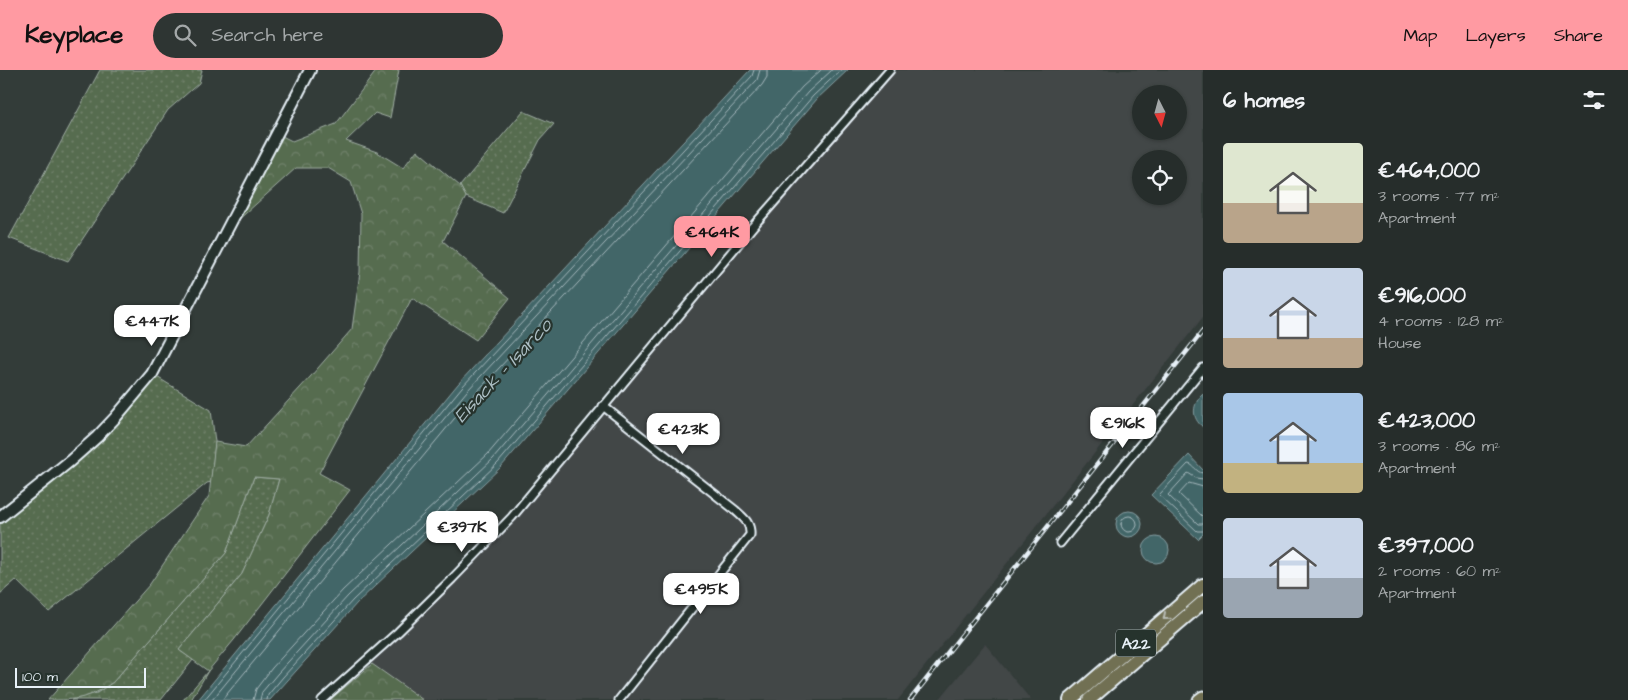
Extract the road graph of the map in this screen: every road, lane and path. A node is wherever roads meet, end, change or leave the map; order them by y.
1 (310, 70) edge
2 (890, 70) edge
3 (1203, 368) edge
4 (603, 406) junction
5 (0, 517) edge
6 (1060, 543) dead end
7 (1203, 586) edge
8 (1203, 602) edge
9 (1203, 697) edge
10 (322, 700) edge
11 (619, 700) edge
12 (1070, 700) edge
13 (1090, 700) edge
14 (1199, 700) edge

1 - 5 street
2 - 4 street
3 - 6 street
4 - 10 street
4 - 11 street
7 -> 12 highway, A22
8 - 13 highway, A22
9 - 14 main road

